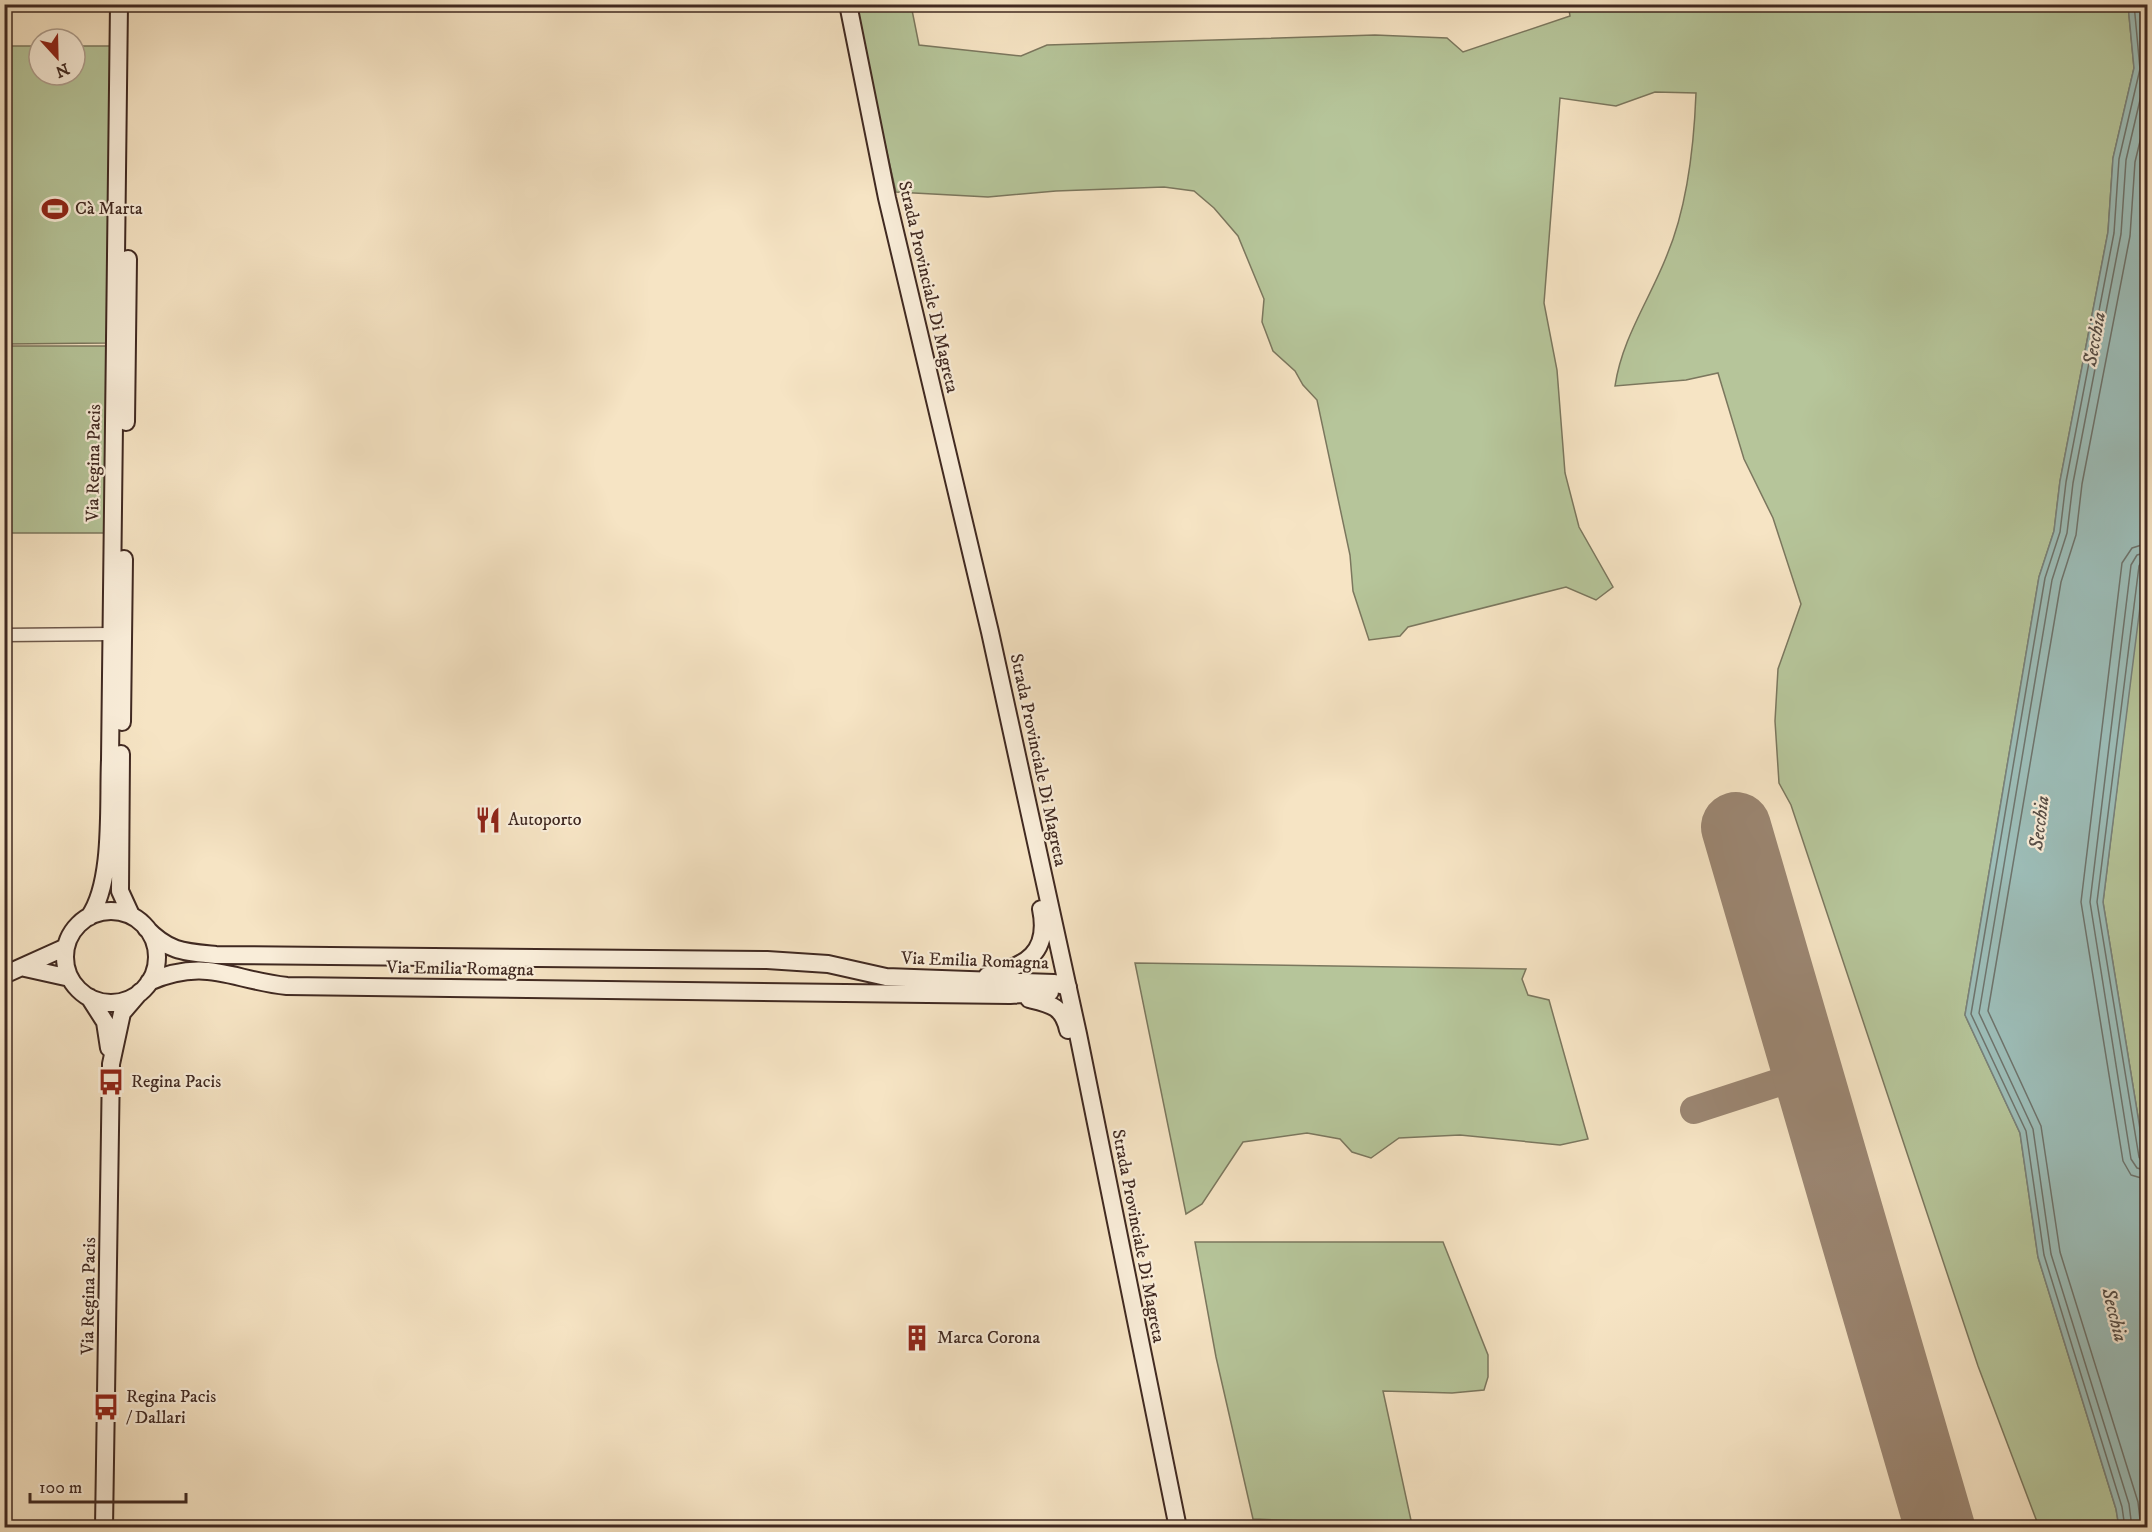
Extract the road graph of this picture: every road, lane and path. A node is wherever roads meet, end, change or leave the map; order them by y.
1 (118, 4) edge
2 (129, 4) edge
3 (848, 4) edge
4 (111, 634) junction
5 (4, 635) edge
6 (1036, 840) junction
7 (130, 915) junction
8 (89, 917) junction
9 (146, 928) junction
10 (66, 947) junction
11 (767, 960) junction
12 (25, 968) junction
13 (4, 975) edge
14 (70, 978) junction
15 (975, 979) junction
16 (145, 987) junction
17 (1068, 987) junction
18 (774, 992) junction
19 (1011, 995) junction
20 (89, 997) junction
21 (111, 1064) junction
22 (1092, 1106) junction
23 (104, 1527) edge
24 (1178, 1527) edge

1 - 4 street, Via Regina Pacis
2 - 7 street, Via Regina Pacis
3 - 6 street, Strada Provinciale Di Magreta
4 - 5 street
4 - 8 street, Via Regina Pacis
6 - 15 street
6 - 17 street, Strada Provinciale Di Magreta
7 - 8 street
7 - 9 street, Via Emilia Romagna
8 - 10 street
9 - 11 street, Via Emilia Romagna
9 - 16 street, Via Emilia Romagna
10 - 12 street
10 - 14 street
11 - 15 street, Via Emilia Romagna
11 - 18 street
12 - 13 street
12 - 14 street
14 - 20 street
15 - 17 street, Via Emilia Romagna
16 - 18 street, Via Emilia Romagna
16 - 20 street, Via Emilia Romagna
16 - 21 street, Via Regina Pacis
17 - 19 street, Via Emilia Romagna
17 - 22 street, Strada Provinciale Di Magreta
18 - 19 street, Via Emilia Romagna
19 - 22 street
20 - 21 street, Via Regina Pacis
21 - 23 street, Via Regina Pacis
22 - 24 street, Strada Provinciale Di Magreta

